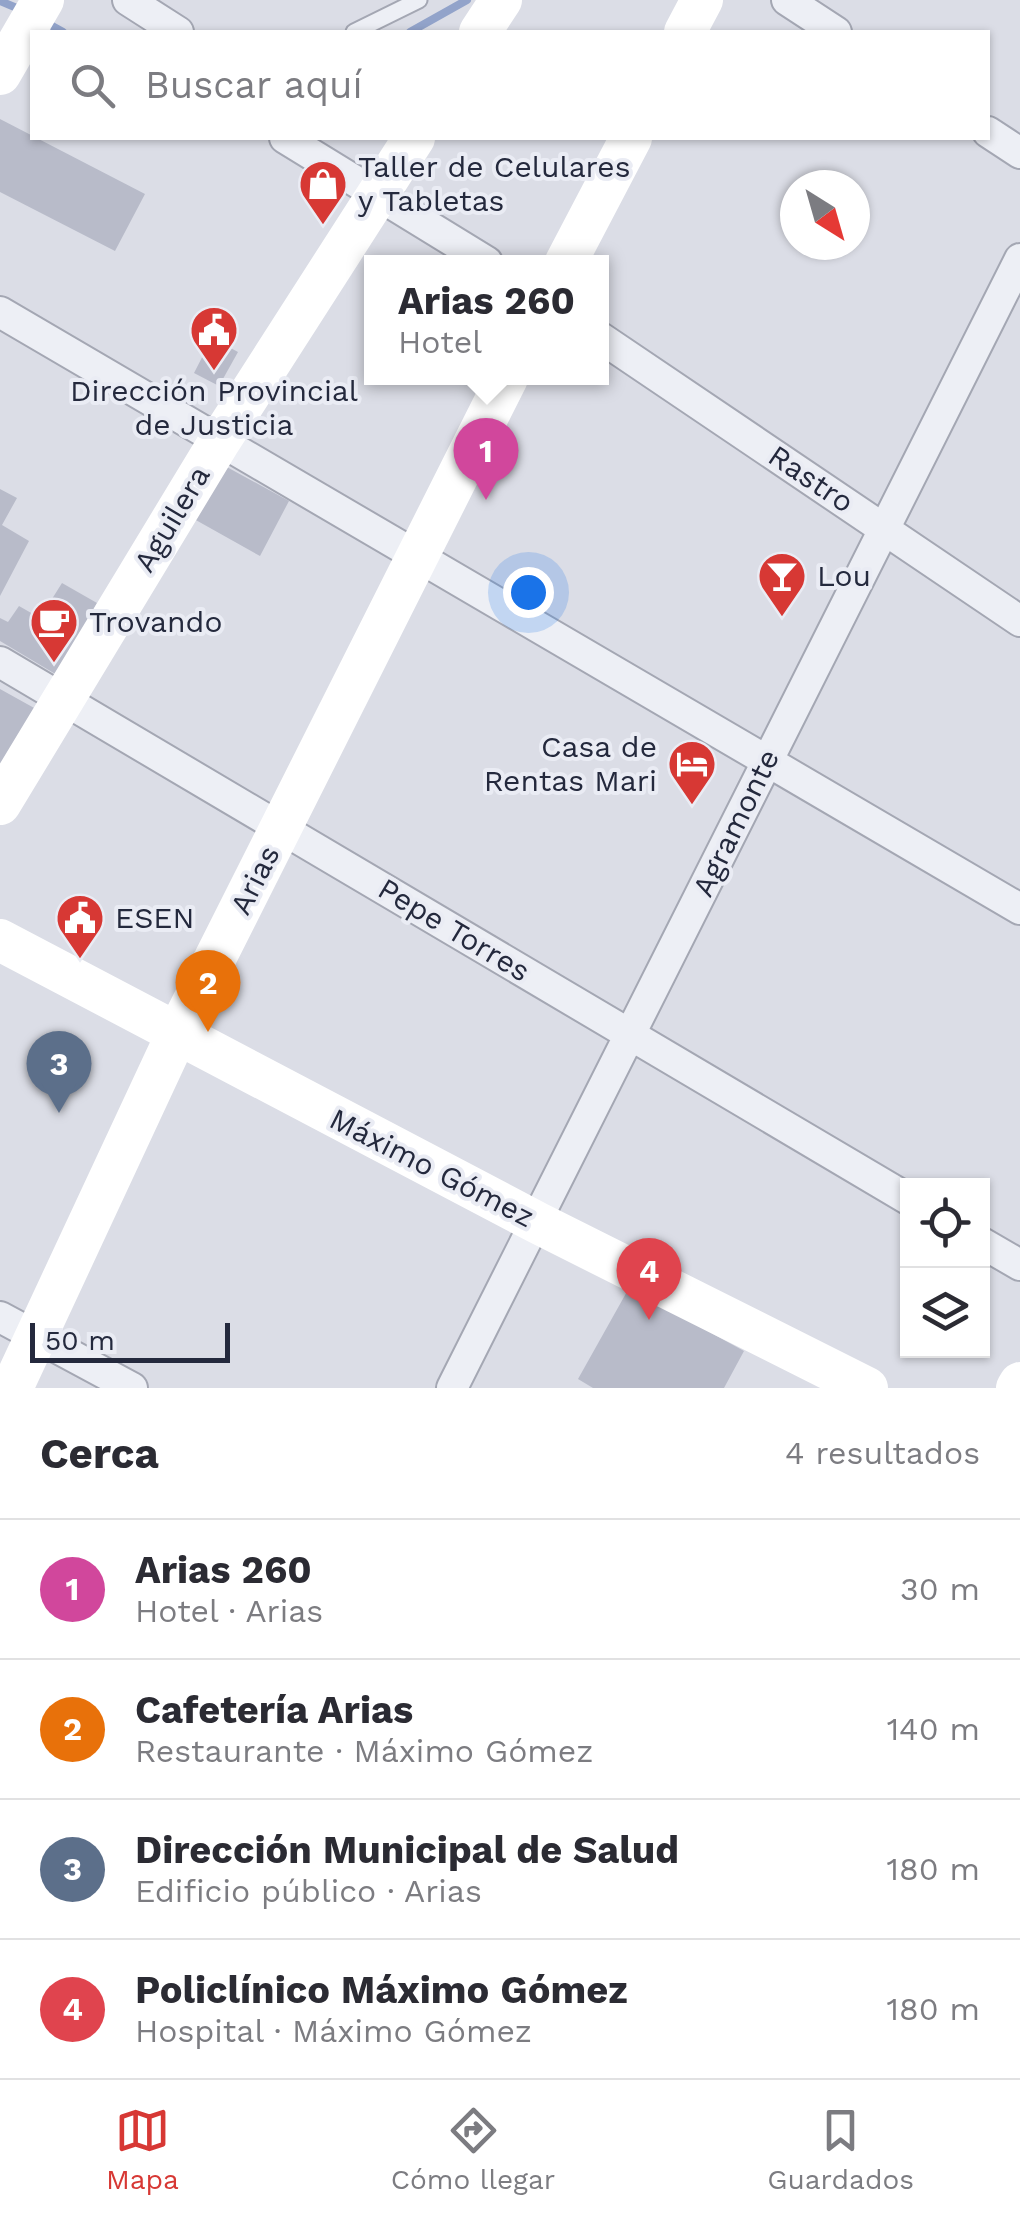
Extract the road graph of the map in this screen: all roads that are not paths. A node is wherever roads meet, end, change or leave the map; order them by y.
1 (43, 0) edge
2 (128, 0) edge
3 (419, 0) edge
4 (501, 0) edge
5 (702, 0) edge
6 (786, 0) edge
7 (175, 30) edge
8 (358, 30) edge
9 (481, 30) edge
10 (686, 30) edge
11 (833, 30) edge
12 (9, 58) edge
13 (990, 133) edge
14 (288, 140) edge
15 (413, 140) edge
16 (630, 140) edge
17 (1020, 153) edge
18 (380, 193) junction
19 (475, 255) edge
20 (570, 255) edge
21 (1020, 259) edge
22 (0, 312) edge
23 (609, 343) edge
24 (503, 385) edge
25 (220, 442) junction
26 (886, 528) junction
27 (418, 554) junction
28 (1020, 621) edge
29 (0, 662) edge
30 (62, 699) junction
31 (767, 759) junction
32 (0, 804) edge
33 (282, 827) junction
34 (1020, 910) edge
35 (0, 940) edge
36 (176, 1036) junction
37 (632, 1037) junction
38 (900, 1194) edge
39 (538, 1223) junction
40 (990, 1248) edge
41 (1020, 1265) edge
42 (18, 1327) edge
43 (12, 1388) edge
44 (132, 1388) edge
45 (452, 1388) edge
46 (868, 1388) edge

1 - 12 street
2 - 7 street
3 - 8 lane
4 - 9 street
5 - 10 street
6 - 11 street
13 - 17 street
14 - 18 street
15 - 18 street, Aguilera
16 - 20 street
18 - 19 street
18 - 25 street, Aguilera
21 - 26 street, Agramonte
22 - 25 street
23 - 26 street, Rastro
24 - 27 street, Arias
25 - 27 street
25 - 30 street, Aguilera
26 - 28 street, Rastro
26 - 31 street, Agramonte
27 - 31 street
27 - 33 street, Arias
29 - 30 street, Pepe Torres
30 - 32 street, Aguilera
30 - 33 street, Pepe Torres
31 - 34 street
31 - 37 street, Agramonte
33 - 36 street, Arias
33 - 37 street, Pepe Torres
35 - 36 street, Máximo Gómez
36 - 39 street, Máximo Gómez
36 - 42 street, Arias
37 - 38 street, Pepe Torres
37 - 39 street, Agramonte
39 - 45 street, Agramonte
39 - 46 street, Máximo Gómez
40 - 41 street
42 - 43 street, Arias
42 - 44 street

